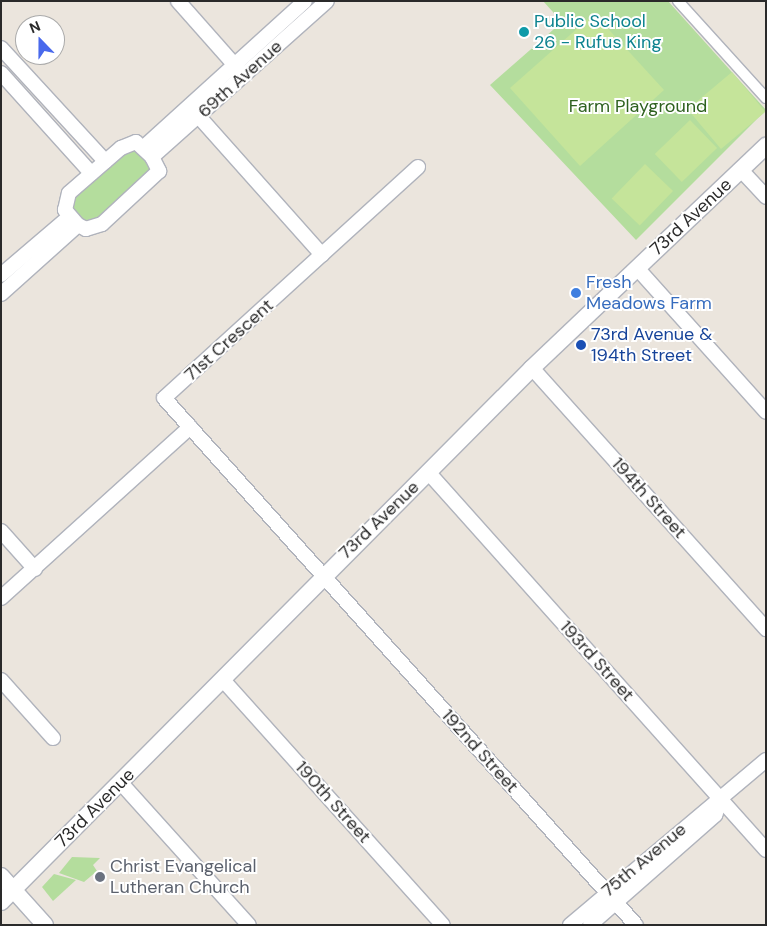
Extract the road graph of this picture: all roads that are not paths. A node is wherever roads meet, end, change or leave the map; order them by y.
1 (178, 1) edge
2 (305, 1) edge
3 (327, 1) edge
4 (678, 1) edge
5 (1, 48) edge
6 (239, 70) junction
7 (1, 73) edge
8 (766, 98) edge
9 (188, 105) junction
10 (199, 116) junction
11 (766, 146) edge
12 (148, 152) junction
13 (105, 161) junction
14 (418, 167) dead end
15 (741, 170) junction
16 (91, 173) junction
17 (766, 197) edge
18 (74, 221) junction
19 (322, 255) junction
20 (637, 268) junction
21 (1, 275) edge
22 (1, 294) edge
23 (532, 368) junction
24 (766, 412) edge
25 (190, 428) junction
26 (428, 472) junction
27 (1, 531) edge
28 (35, 569) junction
29 (324, 576) junction
30 (1, 598) edge
31 (766, 629) edge
32 (1, 680) edge
33 (223, 680) junction
34 (53, 738) dead end
35 (766, 760) edge
36 (121, 782) junction
37 (721, 800) junction
38 (766, 850) edge
39 (1, 876) edge
40 (14, 890) junction
41 (611, 897) junction
42 (1, 902) edge
43 (45, 925) edge
44 (249, 925) edge
45 (443, 925) edge
46 (570, 925) edge
47 (590, 925) edge
48 (636, 925) edge

1 - 6 street
2 - 6 street, 69th Avenue
3 - 6 street, 69th Avenue
4 - 8 street
5 - 13 street
6 - 9 street, 69th Avenue
6 - 10 street, 69th Avenue
7 - 16 street
9 - 10 street
9 - 12 street, 69th Avenue
10 - 12 street, 69th Avenue
10 - 19 street
11 - 15 street, 73rd Avenue
12 - 13 street
12 - 18 street
13 - 16 street
14 - 19 street, 71st Crescent
15 - 17 street
15 - 20 street, 73rd Avenue
16 - 18 street
18 - 21 street
18 - 22 street
19 - 25 street, 71st Crescent
20 - 23 street, 73rd Avenue
20 - 24 street
23 - 26 street, 73rd Avenue
23 - 31 street, 194th Street
25 - 28 street
25 - 29 street, 71st Crescent
26 - 29 street, 73rd Avenue
26 - 37 street, 193rd Street
27 - 28 street
28 - 30 street
29 - 33 street, 73rd Avenue
29 - 41 street, 192nd Street
32 - 34 street
33 - 36 street, 73rd Avenue
33 - 45 street, 190th Street
35 - 37 street, 75th Avenue
36 - 40 street, 73rd Avenue
36 - 44 street
37 - 38 street, 193rd Street
37 - 41 street, 75th Avenue
39 - 40 street
40 - 42 street, 73rd Avenue
40 - 43 street
41 - 46 street, 75th Avenue
41 - 47 street, 75th Avenue
41 - 48 street, 192nd Street

